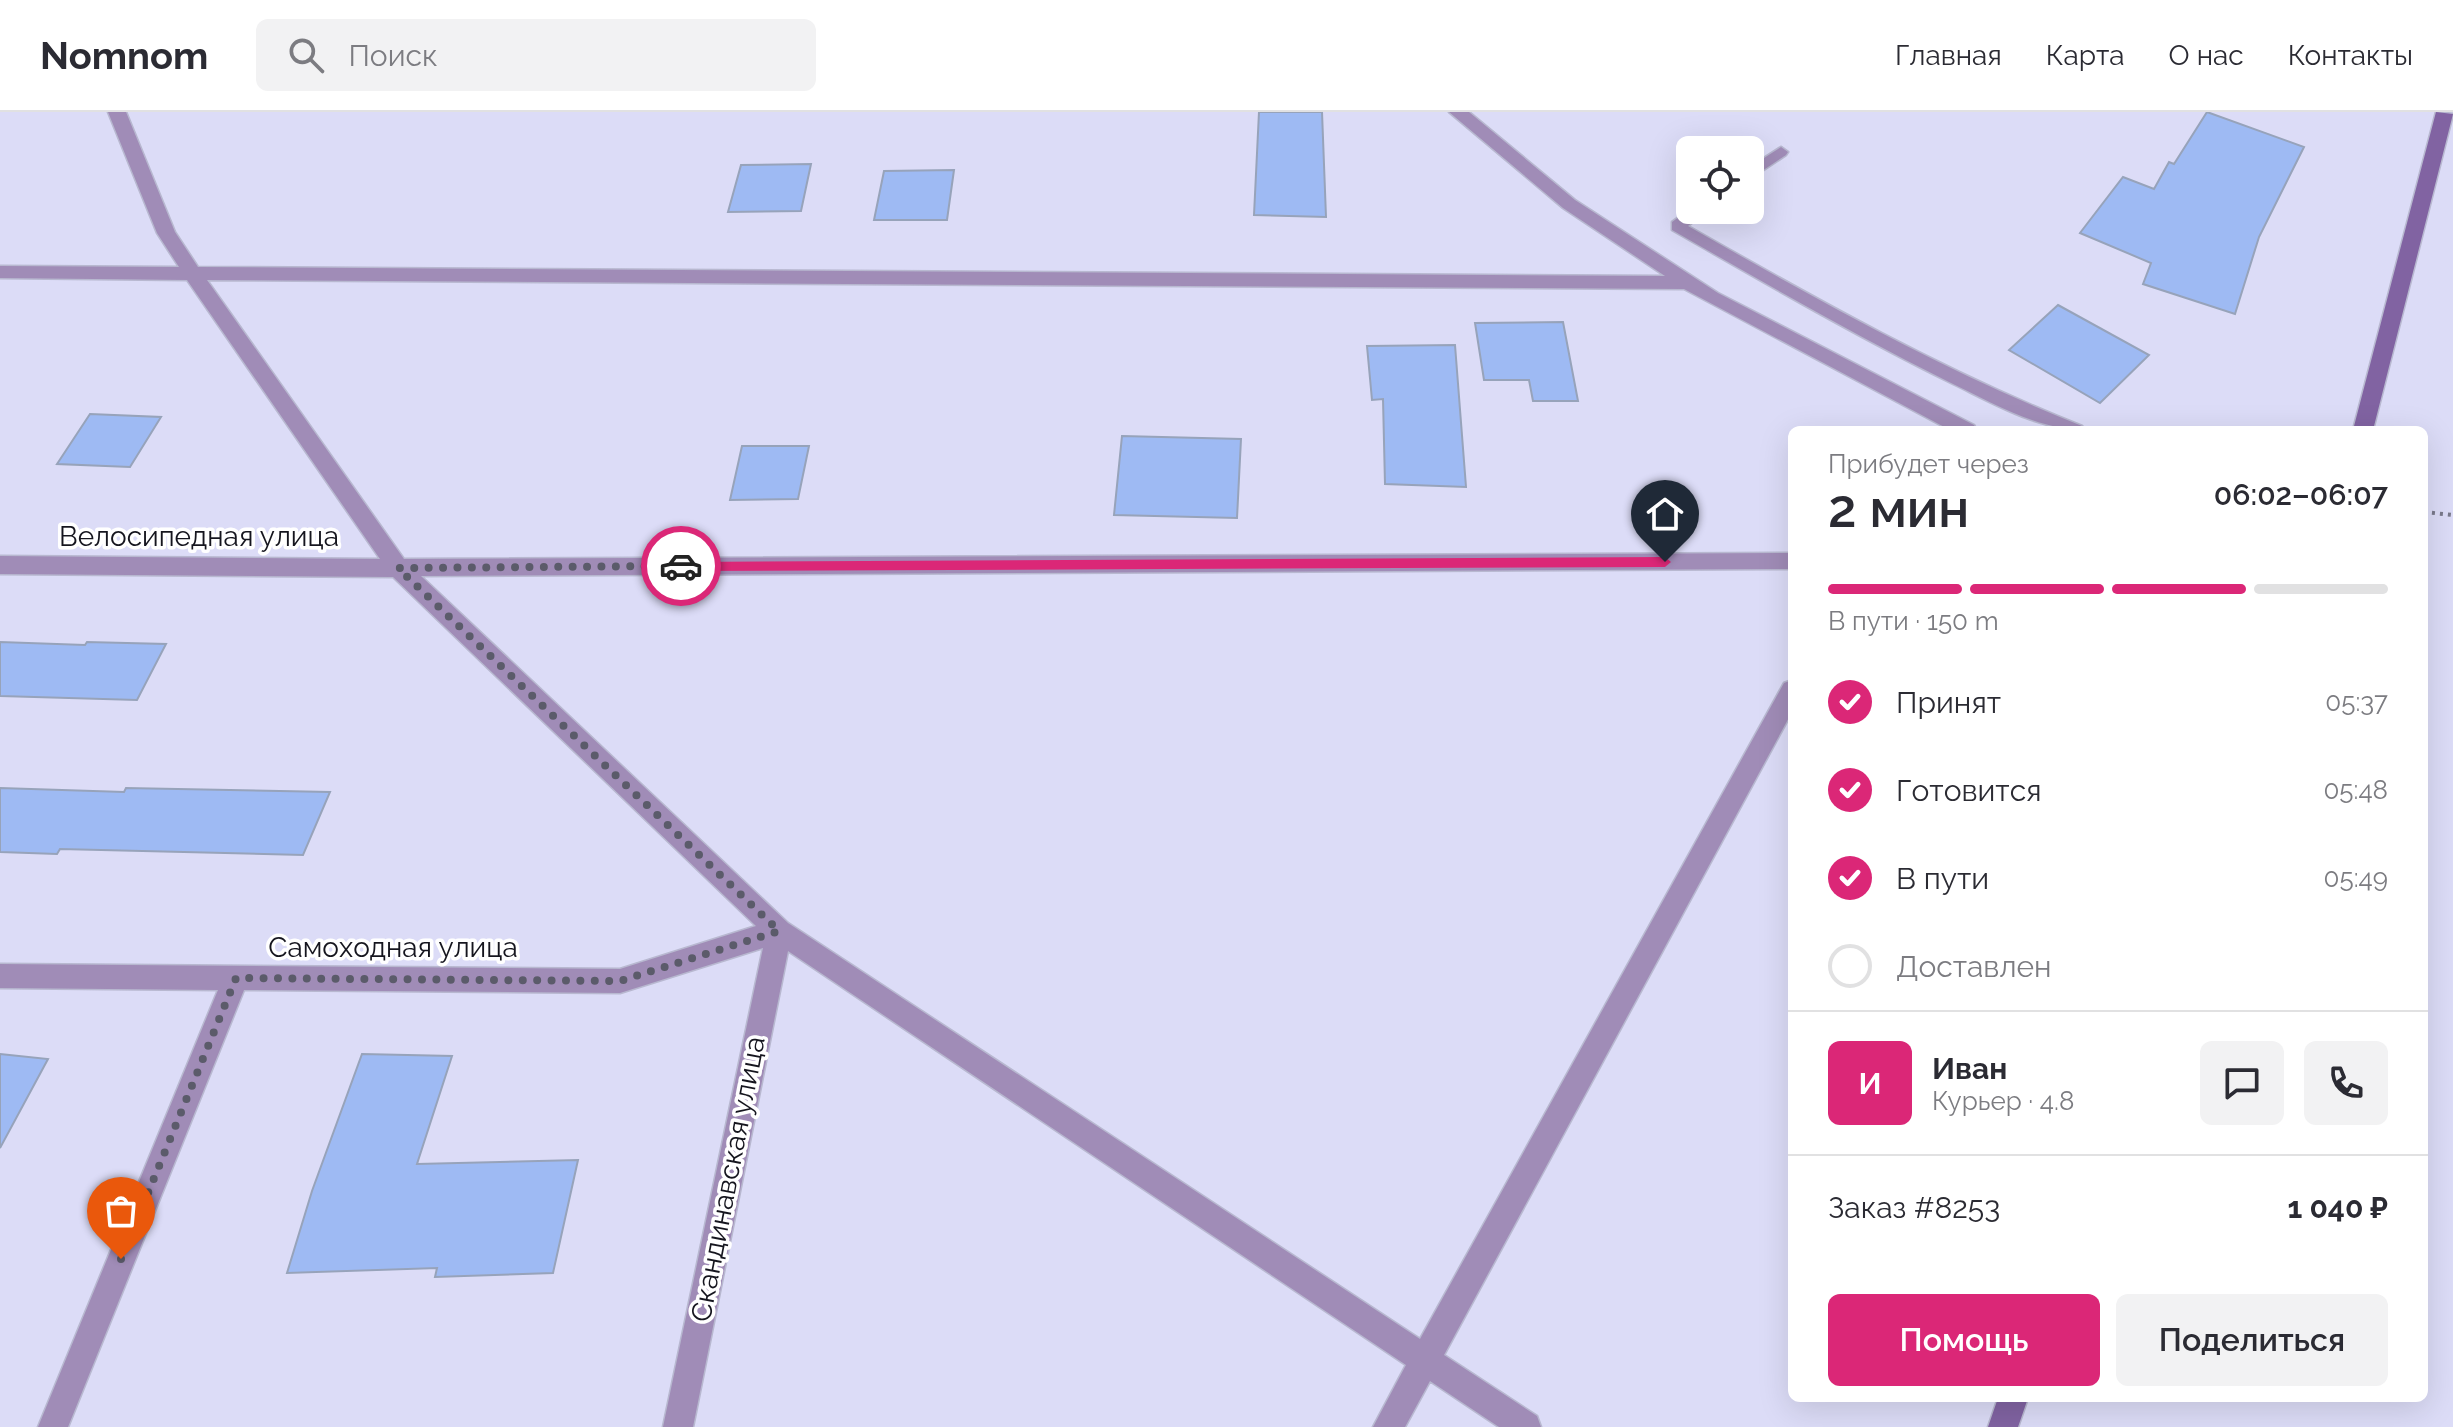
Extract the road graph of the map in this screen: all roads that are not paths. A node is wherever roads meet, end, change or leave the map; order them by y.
1 (117, 112) edge
2 (1458, 112) edge
3 (2445, 112) edge
4 (1781, 152) dead end
5 (1764, 164) edge
6 (1680, 224) edge
7 (0, 272) edge
8 (193, 273) junction
9 (1688, 283) junction
10 (1959, 426) edge
11 (2065, 426) edge
12 (2364, 426) edge
13 (1788, 561) edge
14 (0, 565) edge
15 (398, 568) junction
16 (1788, 697) edge
17 (779, 931) junction
18 (0, 976) edge
19 (236, 978) junction
20 (1424, 1358) junction
21 (2012, 1402) edge
22 (53, 1427) edge
23 (678, 1427) edge
24 (1388, 1427) edge
25 (1526, 1427) edge
26 (2003, 1427) edge

1 - 8 street
2 - 9 street
3 - 12 street
4 - 5 lane
6 - 11 lane
7 - 8 street
8 - 9 street
8 - 15 street
9 - 10 street
13 - 15 street, Велосипедная улица
14 - 15 street, Велосипедная улица
15 - 17 street
16 - 20 street
17 - 19 street, Самоходная улица
17 - 20 street
17 - 23 street, Скандинавская улица
18 - 19 street, Самоходная улица
19 - 22 street
20 - 24 street
20 - 25 street
21 - 26 street

